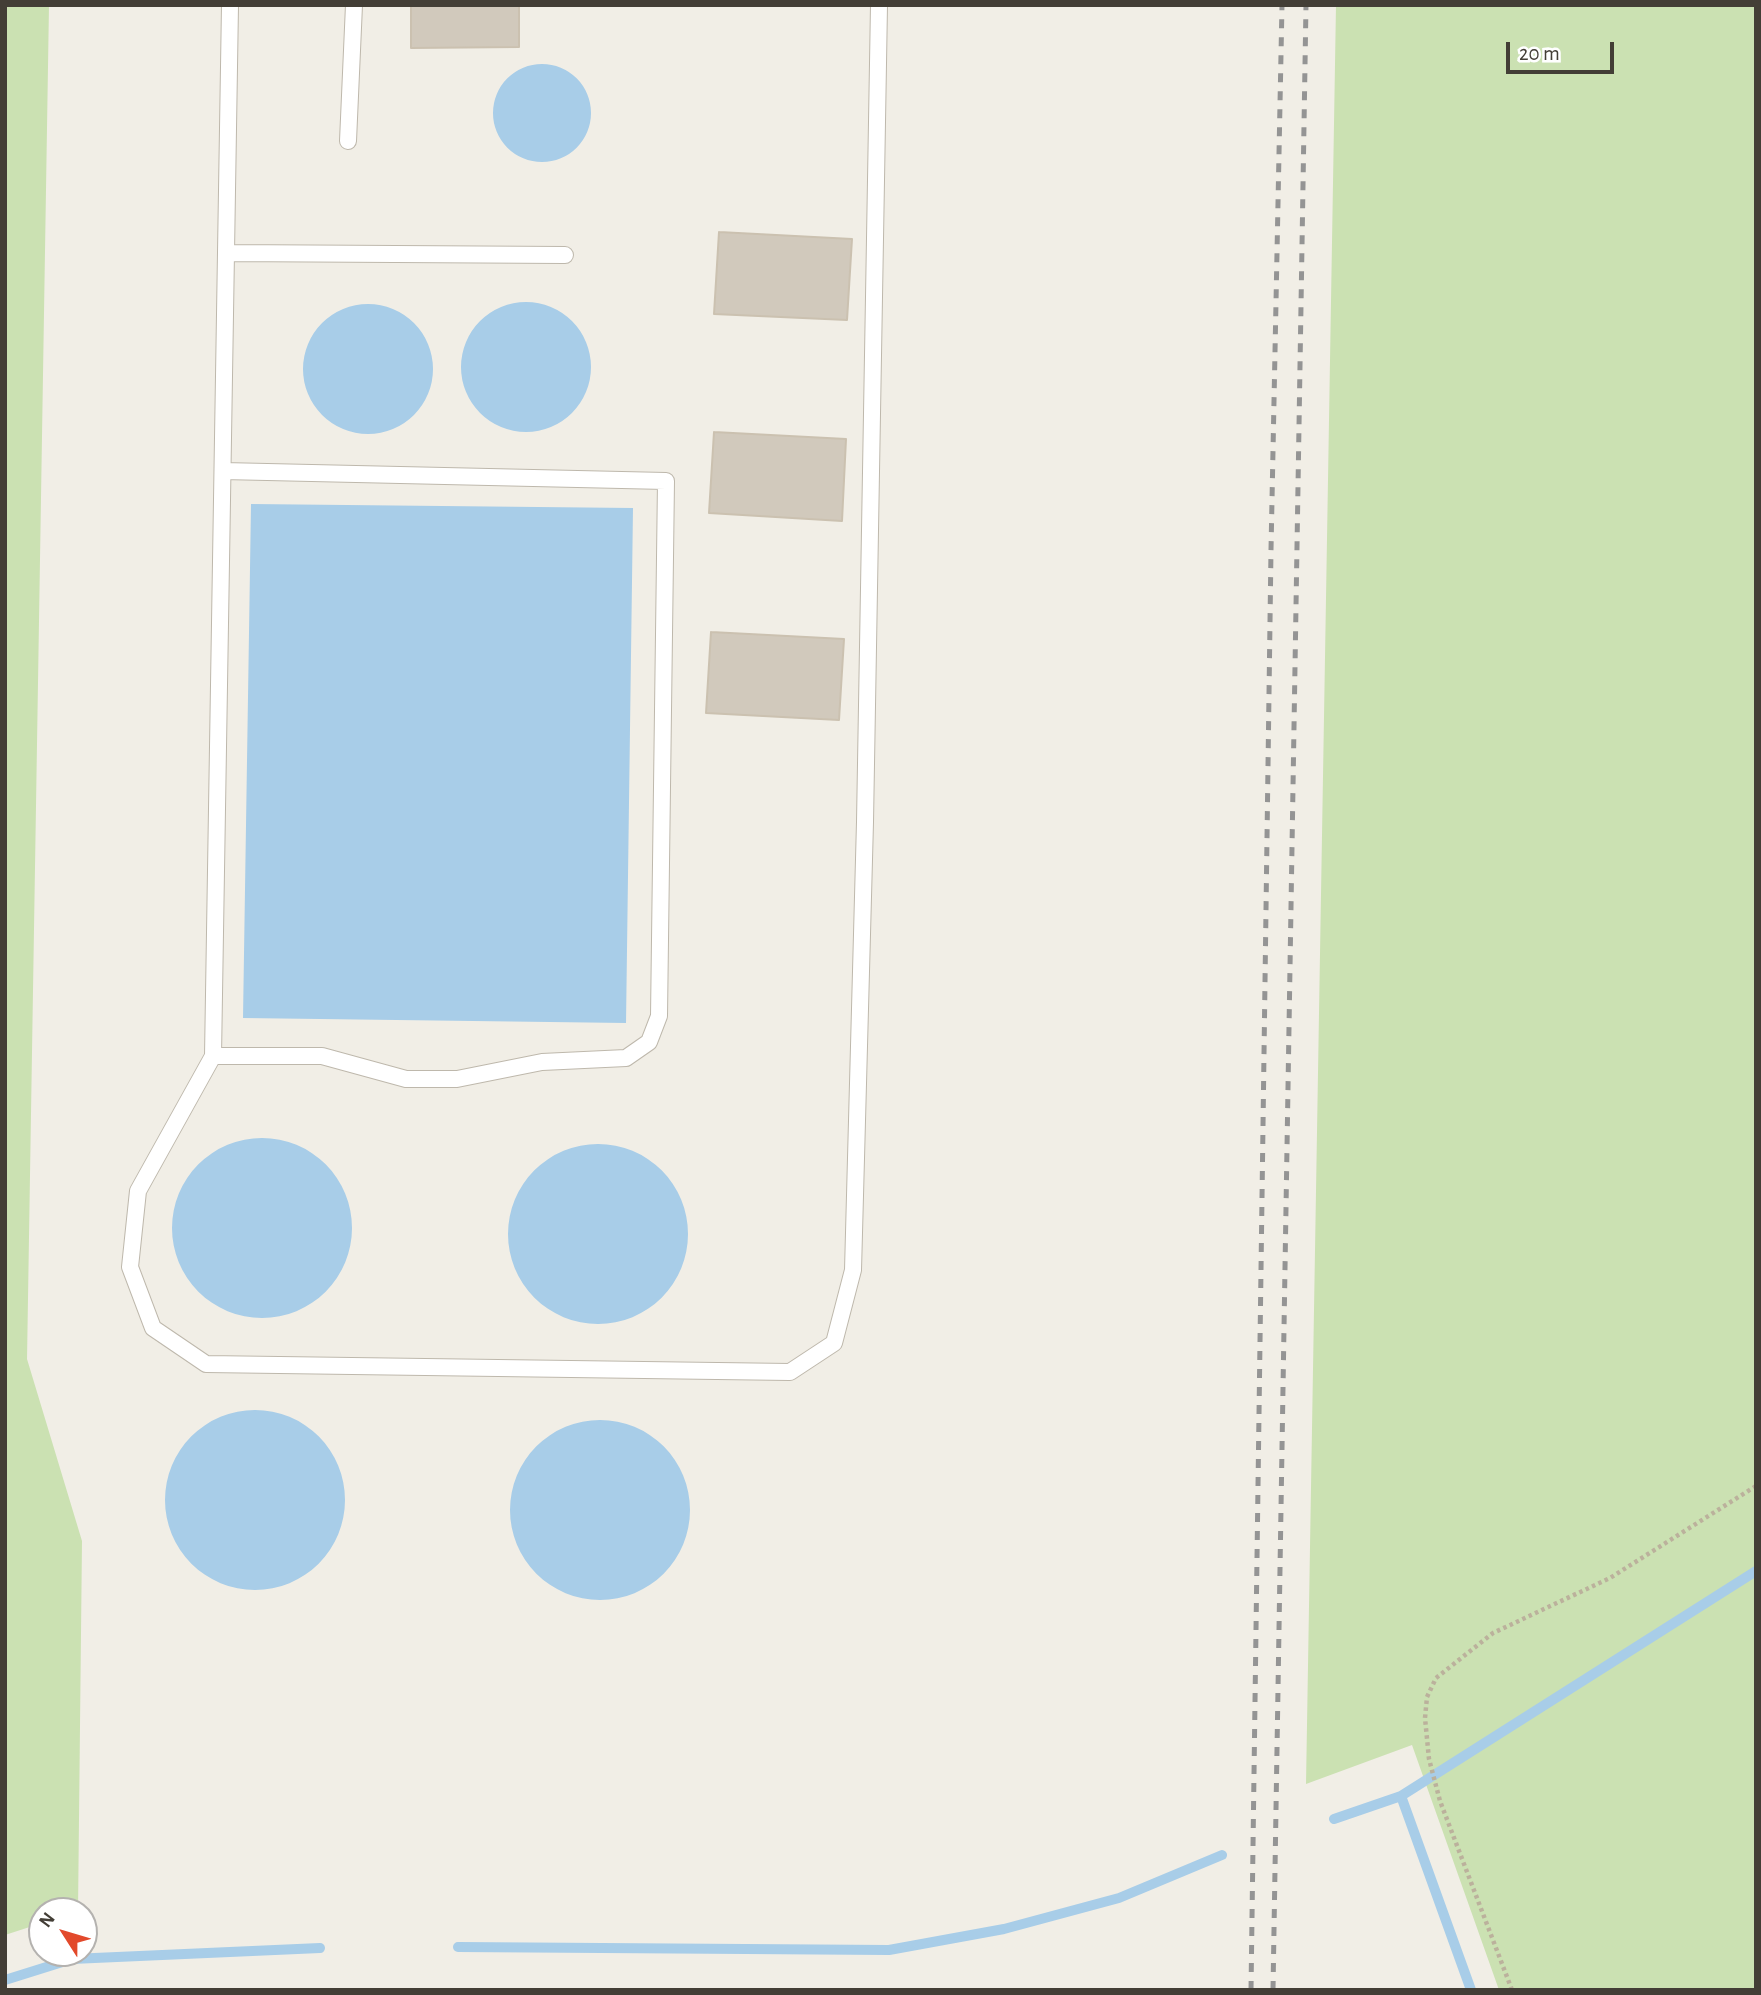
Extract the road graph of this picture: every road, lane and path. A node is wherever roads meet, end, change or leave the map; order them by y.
1 (230, 5) edge
2 (354, 5) edge
3 (879, 5) edge
4 (348, 141) dead end
5 (226, 253) junction
6 (565, 255) dead end
7 (223, 471) junction
8 (213, 1056) junction
9 (1756, 1486) edge
10 (1512, 1990) edge

1 - 5 lane
2 - 4 lane
3 - 8 lane
5 - 6 lane
5 - 7 lane
7 - 8 lane
7 - 8 lane
9 - 10 path

